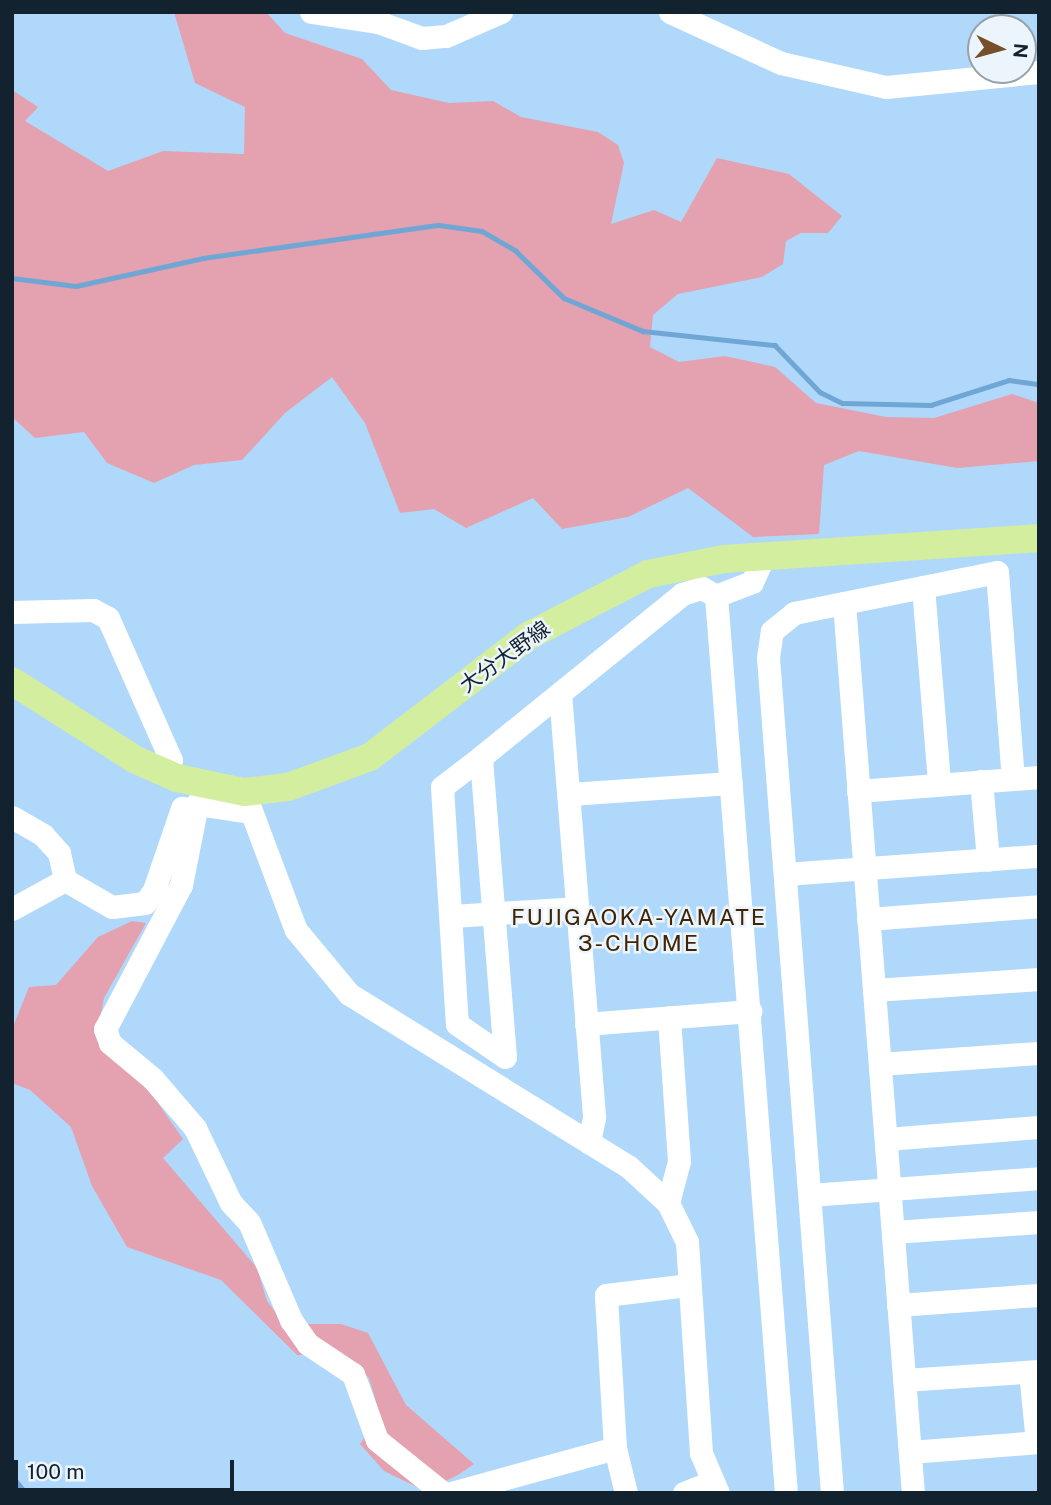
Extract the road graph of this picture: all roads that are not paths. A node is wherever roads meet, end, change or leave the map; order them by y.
1 (311, 12) edge
2 (501, 12) edge
3 (670, 12) edge
4 (1039, 72) edge
5 (1039, 538) edge
6 (764, 556) junction
7 (922, 587) junction
8 (716, 596) junction
9 (844, 603) junction
10 (12, 612) edge
11 (12, 681) edge
12 (560, 693) junction
13 (481, 757) junction
14 (166, 773) junction
15 (1039, 777) edge
16 (1013, 778) junction
17 (981, 780) junction
18 (731, 783) junction
19 (939, 783) junction
20 (858, 791) junction
21 (570, 794) junction
22 (247, 802) junction
23 (197, 804) junction
24 (12, 817) edge
25 (1039, 856) edge
26 (988, 860) junction
27 (865, 870) junction
28 (785, 874) junction
29 (65, 880) junction
30 (1039, 906) edge
31 (578, 908) junction
32 (12, 909) edge
33 (494, 913) junction
34 (453, 916) junction
35 (869, 919) junction
36 (1039, 979) edge
37 (874, 990) junction
38 (750, 1011) junction
39 (669, 1017) junction
40 (586, 1024) junction
41 (1039, 1053) edge
42 (880, 1064) junction
43 (1039, 1127) edge
44 (886, 1139) junction
45 (589, 1142) junction
46 (1039, 1178) edge
47 (890, 1189) junction
48 (810, 1195) junction
49 (668, 1203) junction
50 (1039, 1223) edge
51 (893, 1232) junction
52 (689, 1285) junction
53 (1039, 1295) edge
54 (898, 1305) junction
55 (1034, 1371) edge
56 (904, 1380) junction
57 (1038, 1442) edge
58 (615, 1448) junction
59 (910, 1452) junction
60 (714, 1487) edge
61 (443, 1493) edge
62 (452, 1493) edge
63 (626, 1493) edge
64 (684, 1493) edge
65 (786, 1493) edge
66 (832, 1493) edge
67 (913, 1493) edge

1 - 2 street
3 - 4 street
5 - 6 main road, 大分大野線
6 - 8 street
6 - 22 main road, 大分大野線
7 - 9 street
7 - 16 street
7 - 19 street
8 - 12 street
8 - 18 street
9 - 20 street
9 - 28 street
10 - 14 street
11 - 14 main road, 大分大野線
12 - 13 street
12 - 21 street
13 - 33 street
13 - 34 street
14 - 22 main road, 大分大野線
15 - 16 street
16 - 17 street
17 - 19 street
17 - 26 street
18 - 21 street
18 - 38 street
19 - 20 street
20 - 27 street
21 - 31 street
22 - 23 street
22 - 45 street
23 - 29 street
23 - 61 street
24 - 29 street
25 - 26 street
26 - 27 street
27 - 28 street
27 - 35 street
28 - 48 street
29 - 32 street
30 - 35 street
31 - 33 street
31 - 40 street
33 - 34 street
33 - 34 street
35 - 37 street
36 - 37 street
37 - 42 street
38 - 39 street
38 - 65 street
39 - 40 street
39 - 49 street
40 - 45 street
41 - 42 street
42 - 44 street
43 - 44 street
44 - 47 street
45 - 49 street
46 - 47 street
47 - 48 street
47 - 51 street
48 - 66 street
49 - 52 street
50 - 51 street
51 - 54 street
52 - 58 street
52 - 60 street
53 - 54 street
54 - 56 street
55 - 56 street
55 - 57 street
56 - 59 street
57 - 59 street
58 - 62 street
58 - 63 street
59 - 67 street
60 - 64 street

